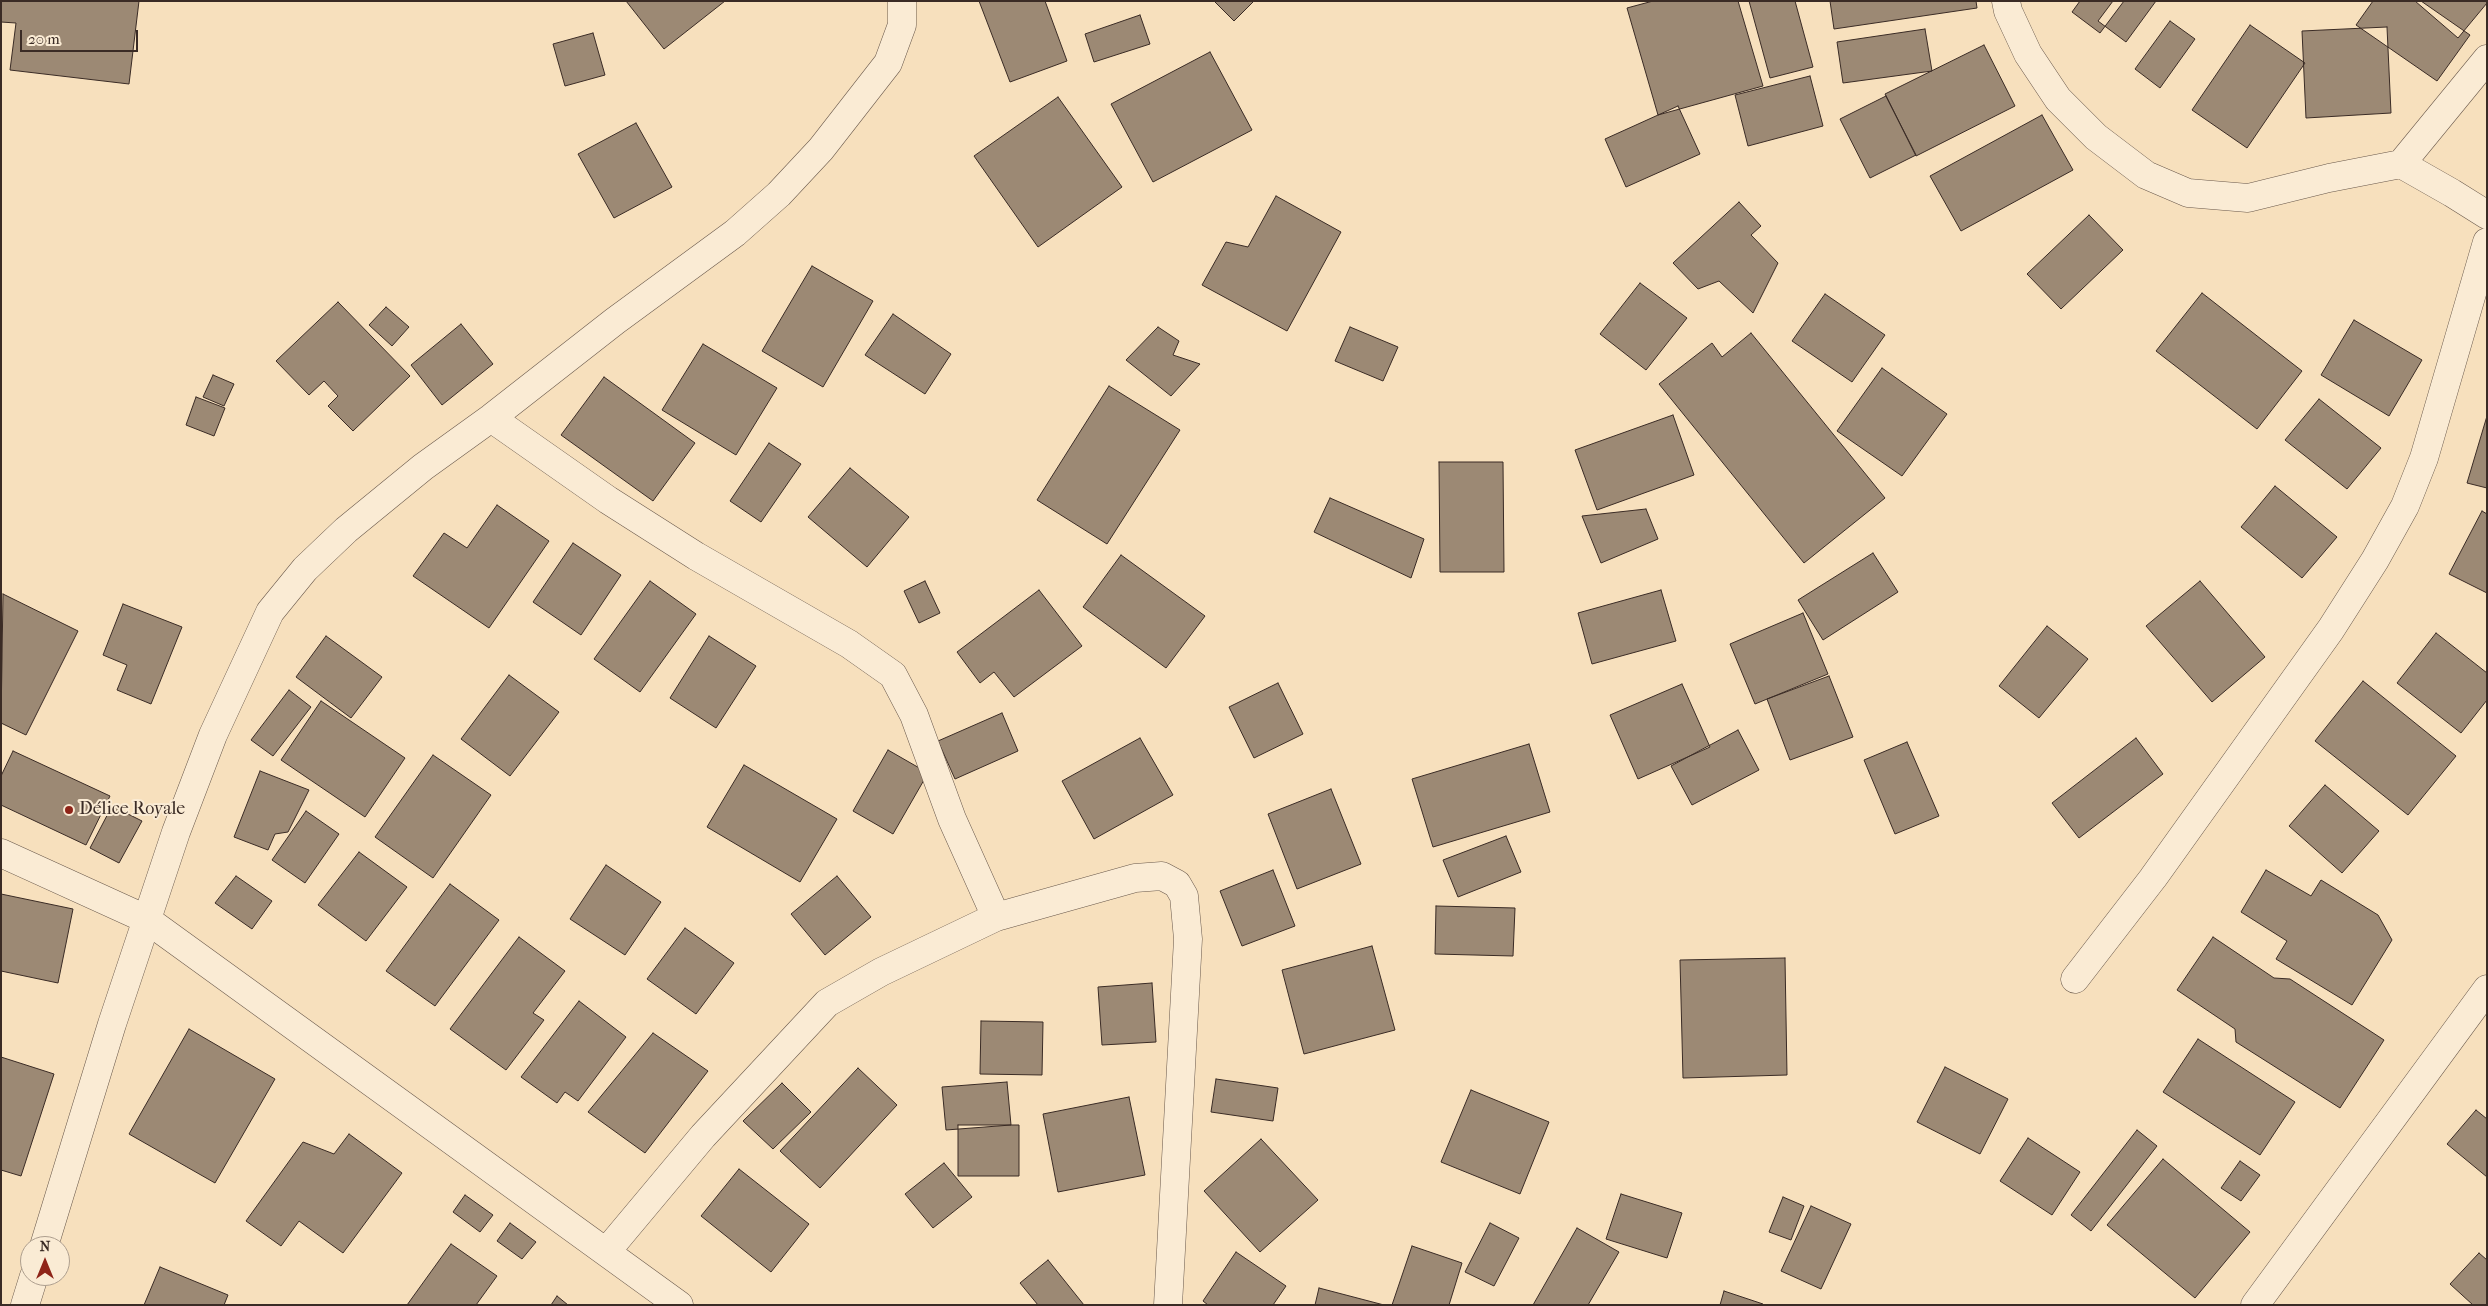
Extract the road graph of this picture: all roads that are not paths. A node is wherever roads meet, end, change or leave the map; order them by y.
1 (902, 1) edge
2 (2006, 1) edge
3 (2487, 60) edge
4 (2401, 164) junction
5 (2487, 215) edge
6 (2487, 242) edge
7 (491, 418) junction
8 (1, 852) edge
9 (996, 917) junction
10 (146, 918) junction
11 (2075, 979) dead end
12 (2487, 989) edge
13 (47, 1236) edge
14 (606, 1252) junction
15 (31, 1286) edge
16 (25, 1305) edge
17 (679, 1305) edge
18 (1168, 1305) edge
19 (2255, 1305) edge

1 - 7 street
2 - 4 street
3 - 4 street
4 - 5 street
6 - 11 street
7 - 9 street
7 - 10 street
8 - 10 street
9 - 14 street
9 - 18 street
10 - 13 street
10 - 14 street
12 - 19 street
14 - 17 street
15 - 16 street

